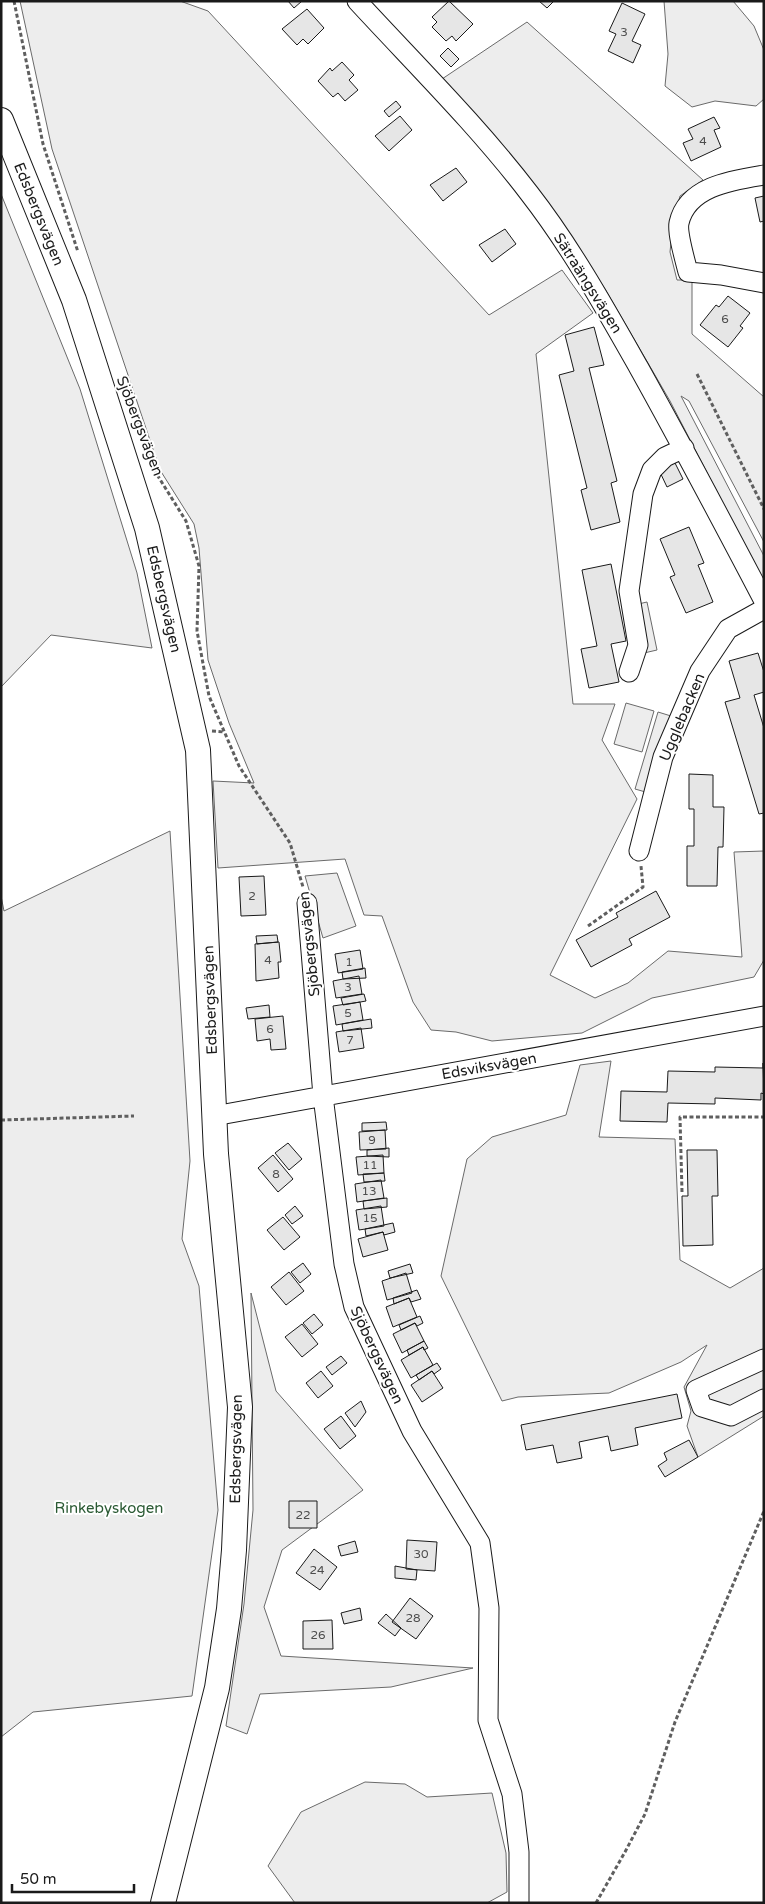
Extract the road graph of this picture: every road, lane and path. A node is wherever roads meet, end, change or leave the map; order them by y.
1 (14, 1) edge
2 (357, 1) edge
3 (1, 120) edge
4 (764, 175) edge
5 (79, 257) dead end
6 (764, 283) edge
7 (697, 374) dead end
8 (129, 401) dead end
9 (684, 448) junction
10 (764, 509) edge
11 (764, 601) edge
12 (764, 609) edge
13 (629, 672) dead end
14 (640, 851) joint
15 (307, 903) joint
16 (588, 926) dead end
17 (764, 1016) edge
18 (323, 1096) junction
19 (134, 1116) dead end
20 (214, 1116) junction
21 (764, 1117) edge
22 (1, 1120) edge
23 (682, 1192) dead end
24 (764, 1359) edge
25 (764, 1399) edge
26 (764, 1511) edge
27 (163, 1903) edge
28 (519, 1903) edge
29 (596, 1903) edge

1 - 5 path
2 - 9 street, Sätraängsvägen
3 - 20 main road, Edsbergsvägen
4 - 6 street
7 - 10 path
8 - 15 path, Sjöbergsvägen
9 - 11 street, Sätraängsvägen
9 - 13 street
12 - 14 street, Ugglebacken
14 - 16 path
15 - 18 street, Sjöbergsvägen
17 - 18 street, Edsviksvägen
18 - 20 street, Edsviksvägen
18 - 28 street, Sjöbergsvägen
19 - 22 path
20 - 27 main road, Edsbergsvägen
21 - 23 path
24 - 25 street
26 - 29 path

